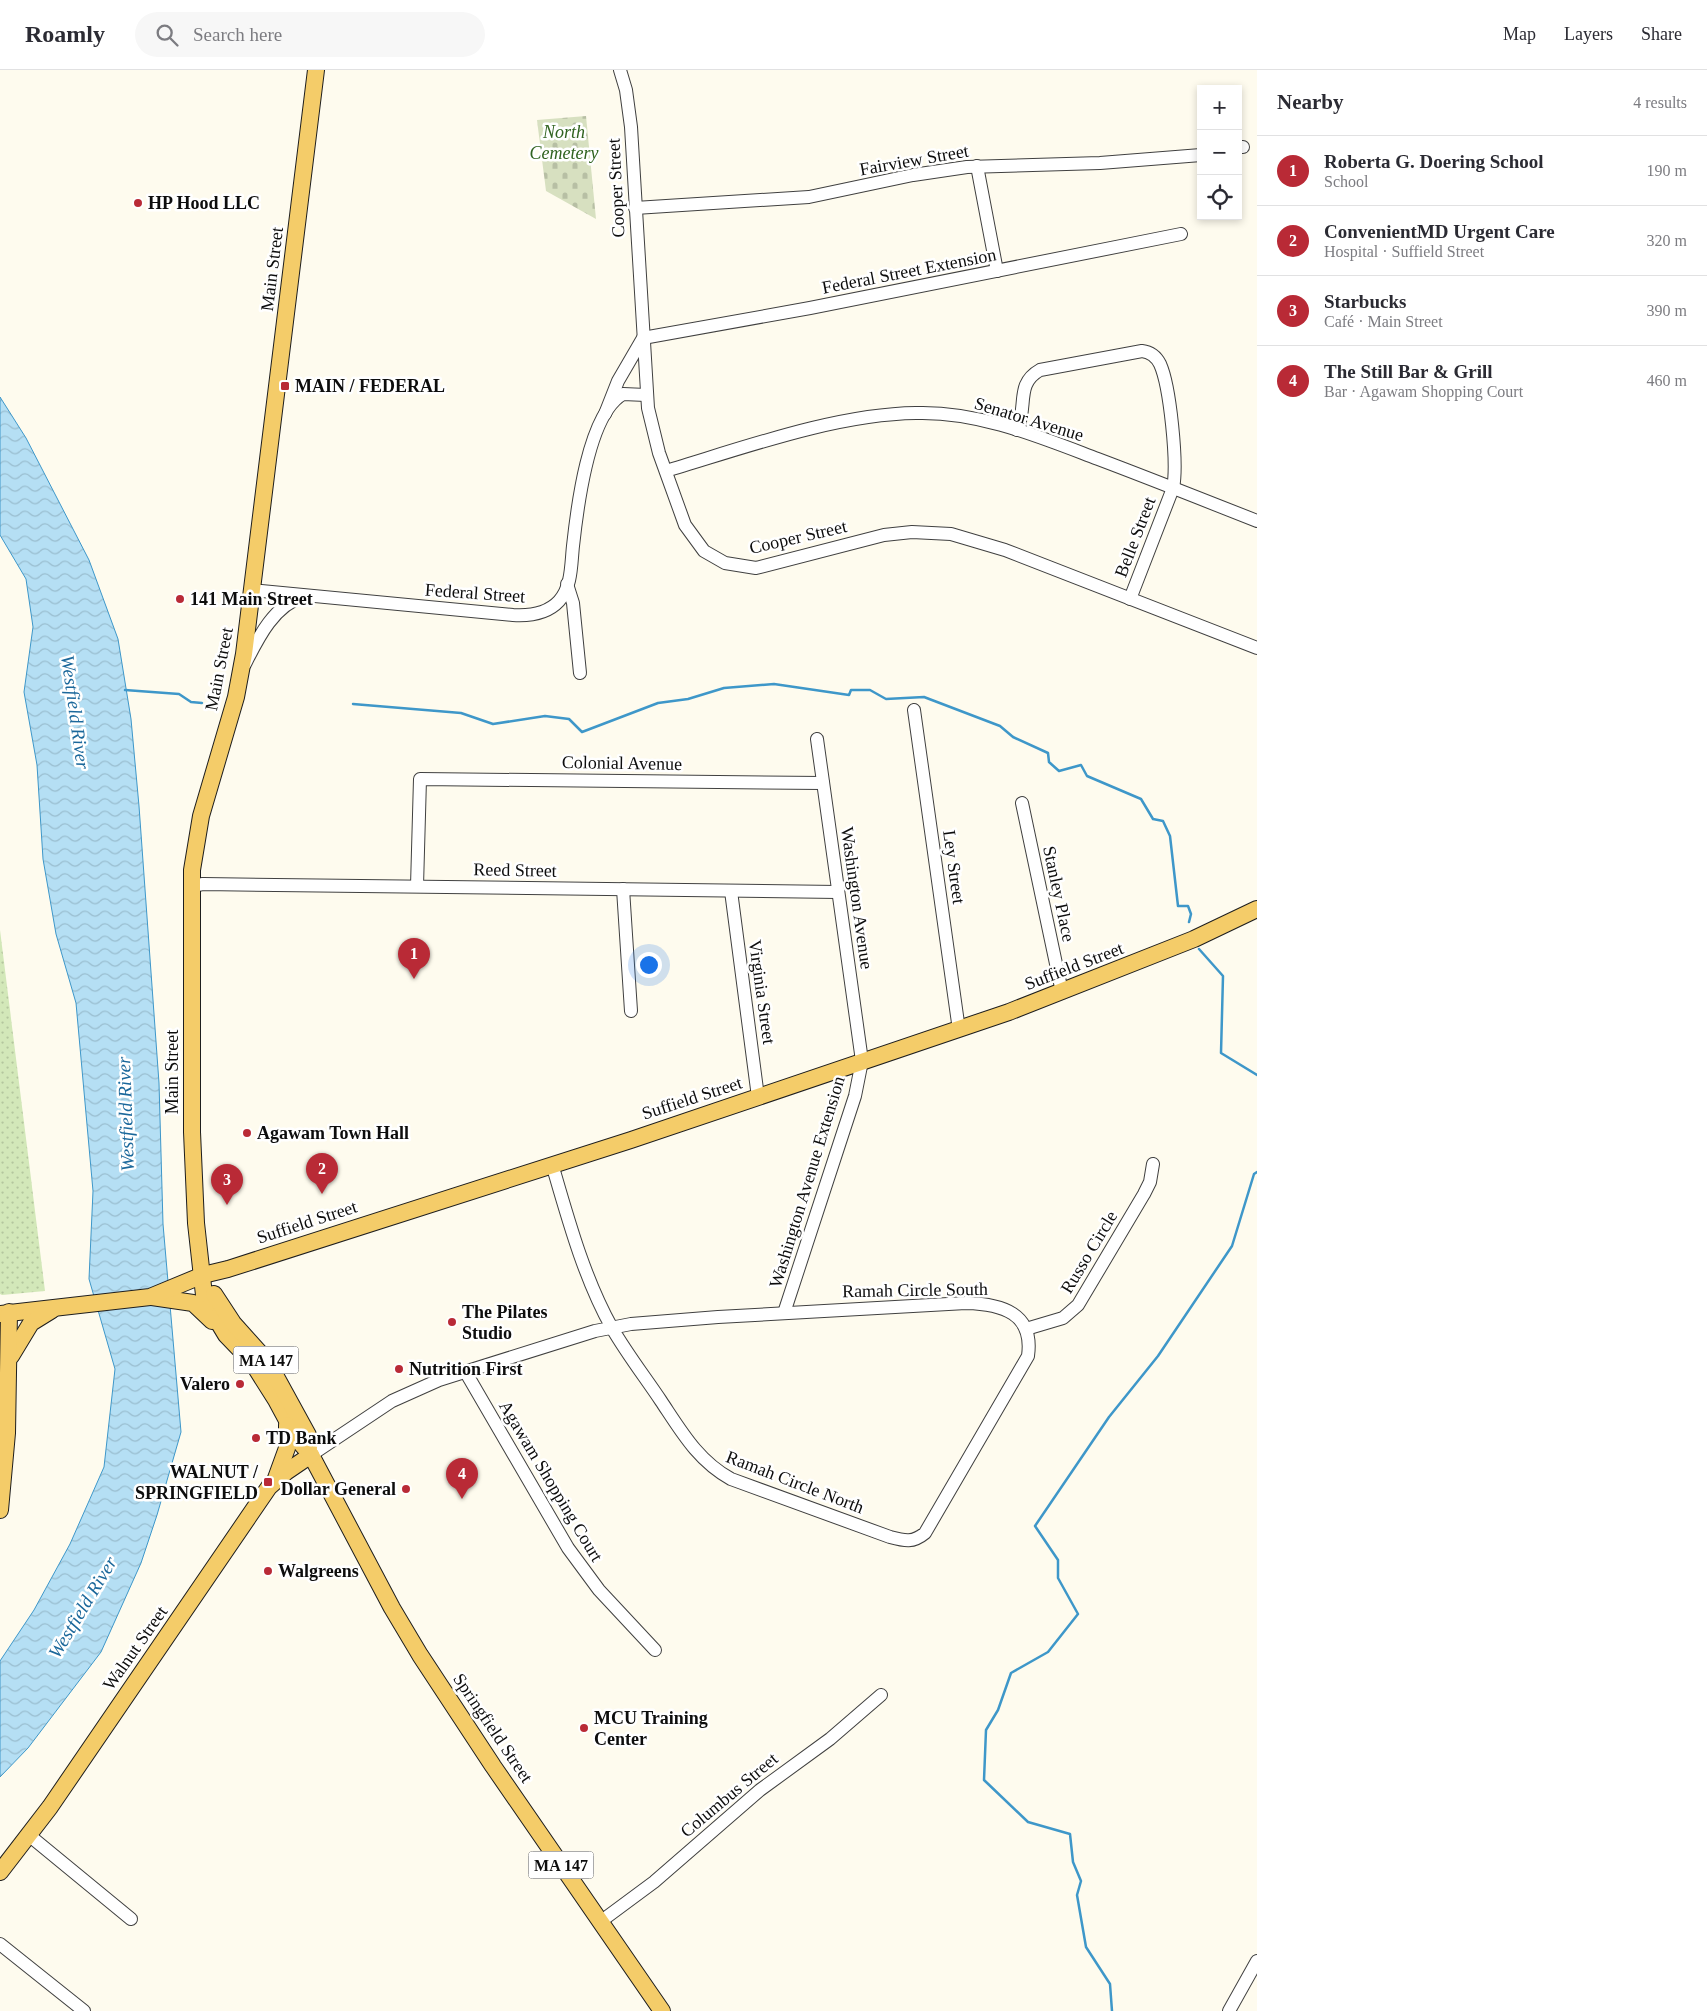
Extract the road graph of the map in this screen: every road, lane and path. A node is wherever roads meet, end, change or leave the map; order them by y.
1 (316, 70) edge
2 (620, 70) edge
3 (1197, 155) edge
4 (977, 166) junction
5 (635, 208) junction
6 (1181, 234) dead end
7 (997, 271) junction
8 (643, 338) junction
9 (646, 395) junction
10 (605, 414) junction
11 (1017, 430) junction
12 (666, 471) junction
13 (1173, 488) junction
14 (1257, 521) edge
15 (567, 584) junction
16 (252, 590) junction
17 (306, 595) junction
18 (1130, 599) junction
19 (1257, 648) edge
20 (241, 674) junction
21 (580, 674) dead end
22 (914, 710) dead end
23 (817, 739) dead end
24 (823, 783) junction
25 (1022, 803) dead end
26 (192, 886) junction
27 (417, 886) junction
28 (623, 889) junction
29 (731, 891) junction
30 (838, 892) junction
31 (1257, 909) edge
32 (1062, 992) junction
33 (631, 1011) dead end
34 (959, 1030) junction
35 (862, 1061) junction
36 (758, 1097) junction
37 (552, 1164) junction
38 (1153, 1164) dead end
39 (203, 1274) junction
40 (176, 1293) junction
41 (56, 1307) junction
42 (3, 1311) edge
43 (784, 1313) junction
44 (612, 1327) junction
45 (1026, 1329) junction
46 (226, 1335) junction
47 (6, 1356) edge
48 (465, 1371) junction
49 (286, 1419) junction
50 (310, 1455) junction
51 (275, 1481) junction
52 (0, 1510) edge
53 (655, 1650) dead end
54 (881, 1695) dead end
55 (30, 1836) junction
56 (0, 1872) edge
57 (131, 1919) dead end
58 (600, 1922) junction
59 (0, 1944) edge
60 (1257, 1961) edge
61 (84, 2011) edge
62 (662, 2011) edge
63 (1229, 2011) edge

1 - 16 main road, Main Street
2 - 5 street, Cooper Street
3 - 4 street, Fairview Street
4 - 5 street, Fairview Street
4 - 7 street
5 - 8 street, Cooper Street
6 - 7 street, Federal Street Extension
7 - 8 street, Federal Street Extension
8 - 9 street, Cooper Street
8 - 10 street, Federal Street
9 - 10 street, Federal Street
9 - 12 street, Cooper Street
10 - 15 street, Federal Street
11 - 12 street, Senator Avenue
11 - 13 street, Senator Avenue
11 - 13 street, Belle Street
12 - 18 street, Cooper Street
13 - 14 street, Senator Avenue
13 - 18 street, Belle Street
15 - 17 street, Federal Street
15 - 21 street
16 - 17 street, Federal Street
16 - 20 main road, Main Street
17 - 20 street
18 - 19 street, Cooper Street
20 - 26 main road, Main Street
22 - 34 street, Ley Street
23 - 24 street, Washington Avenue
24 - 27 street, Colonial Avenue
24 - 30 street, Washington Avenue
25 - 32 street, Stanley Place
26 - 27 street, Reed Street
26 - 39 main road, Main Street
27 - 28 street, Reed Street
28 - 29 street, Reed Street
28 - 33 street
29 - 30 street, Reed Street
29 - 36 street, Virginia Street
30 - 35 street, Washington Avenue
31 - 32 main road, Suffield Street
32 - 34 main road, Suffield Street
34 - 35 main road, Suffield Street
35 - 36 main road, Suffield Street
35 - 43 street, Washington Avenue Extension
36 - 37 main road, Suffield Street
37 - 39 main road, Suffield Street
37 - 44 street, Ramah Circle North
38 - 45 street, Russo Circle
39 - 40 main road, Suffield Street
39 - 46 main road, Springfield Street
39 - 50 main road, Springfield Street / MA 147
40 - 41 main road, Suffield Street
40 - 46 main road, MA 147
41 - 42 main road, Suffield Street
41 - 47 main road
42 - 47 main road
43 - 44 street, Ramah Circle South
43 - 45 street, Ramah Circle South
44 - 45 street, Ramah Circle North
44 - 48 street, Ramah Circle South
46 - 49 main road, Springfield Street / MA 147
47 - 52 main road
48 - 50 street, Ramah Circle South
48 - 53 street, Agawam Shopping Court
49 - 50 main road, Springfield Street / MA 147
49 - 51 main road
50 - 51 main road, Walnut Street
50 - 58 main road, Springfield Street / MA 147
51 - 55 main road, Walnut Street
54 - 58 street, Columbus Street
55 - 56 main road, Walnut Street
55 - 57 street
58 - 62 main road, Springfield Street / MA 147
59 - 61 street
60 - 63 street

